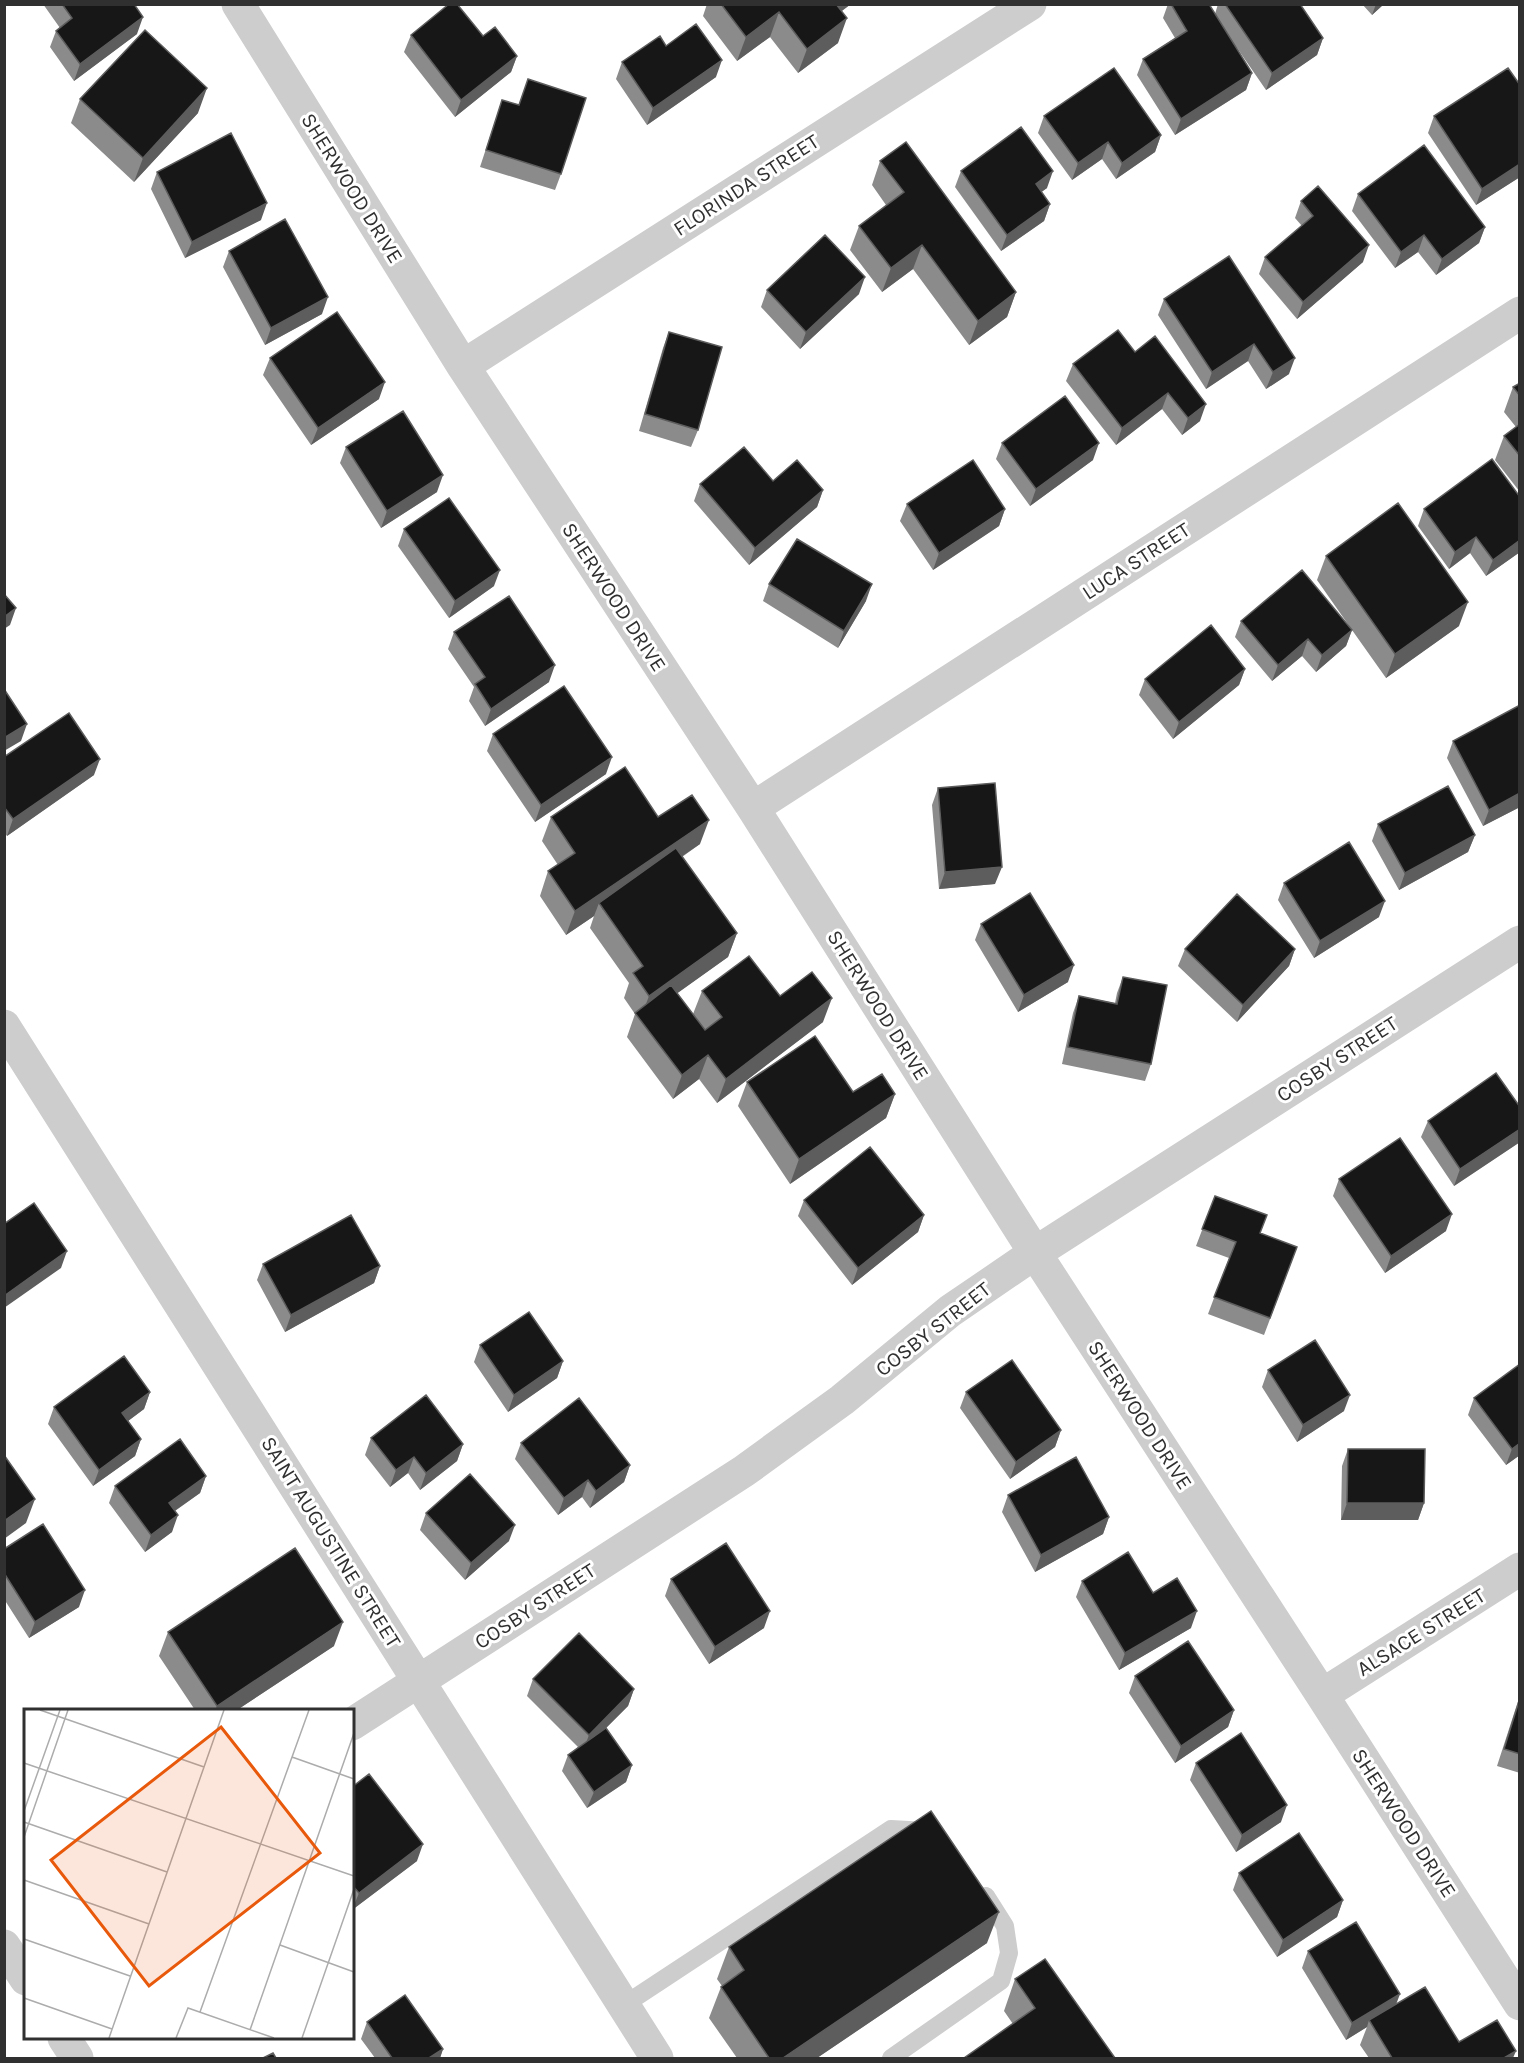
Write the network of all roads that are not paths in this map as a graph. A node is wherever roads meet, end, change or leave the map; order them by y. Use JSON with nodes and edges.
{"nodes":[{"id":1,"x":238,"y":4,"type":"edge"},
{"id":2,"x":1030,"y":4,"type":"edge"},
{"id":3,"x":1520,"y":313,"type":"edge"},
{"id":4,"x":463,"y":366,"type":"junction"},
{"id":5,"x":753,"y":808,"type":"junction"},
{"id":6,"x":1520,"y":942,"type":"edge"},
{"id":7,"x":4,"y":1026,"type":"edge"},
{"id":8,"x":1035,"y":1253,"type":"junction"},
{"id":9,"x":1520,"y":1569,"type":"edge"},
{"id":10,"x":419,"y":1681,"type":"junction"},
{"id":11,"x":1322,"y":1695,"type":"junction"},
{"id":12,"x":354,"y":1723,"type":"edge"},
{"id":13,"x":945,"y":1842,"type":"edge"},
{"id":14,"x":979,"y":1887,"type":"edge"},
{"id":15,"x":10,"y":1945,"type":"edge"},
{"id":16,"x":24,"y":1974,"type":"edge"},
{"id":17,"x":1520,"y":2004,"type":"edge"},
{"id":18,"x":624,"y":2005,"type":"junction"},
{"id":19,"x":65,"y":2039,"type":"edge"},
{"id":20,"x":77,"y":2058,"type":"edge"},
{"id":21,"x":657,"y":2058,"type":"edge"},
{"id":22,"x":891,"y":2058,"type":"edge"}],
"edges":[{"from":1,"to":4,"type":"street","name":"SHERWOOD DRIVE"},
{"from":2,"to":4,"type":"street","name":"FLORINDA STREET"},
{"from":3,"to":5,"type":"street","name":"LUCA STREET"},
{"from":4,"to":5,"type":"street","name":"SHERWOOD DRIVE"},
{"from":5,"to":8,"type":"street","name":"SHERWOOD DRIVE"},
{"from":6,"to":8,"type":"street","name":"COSBY STREET"},
{"from":7,"to":10,"type":"street","name":"SAINT AUGUSTINE STREET"},
{"from":8,"to":10,"type":"street","name":"COSBY STREET"},
{"from":8,"to":11,"type":"street","name":"SHERWOOD DRIVE"},
{"from":9,"to":11,"type":"street","name":"ALSACE STREET"},
{"from":10,"to":12,"type":"street","name":"COSBY STREET"},
{"from":10,"to":18,"type":"street","name":"SAINT AUGUSTINE STREET"},
{"from":11,"to":17,"type":"street","name":"SHERWOOD DRIVE"},
{"from":13,"to":18,"type":"lane"},
{"from":14,"to":22,"type":"lane"},
{"from":15,"to":16,"type":"street"},
{"from":18,"to":21,"type":"street","name":"SAINT AUGUSTINE STREET"},
{"from":19,"to":20,"type":"street"}]}
